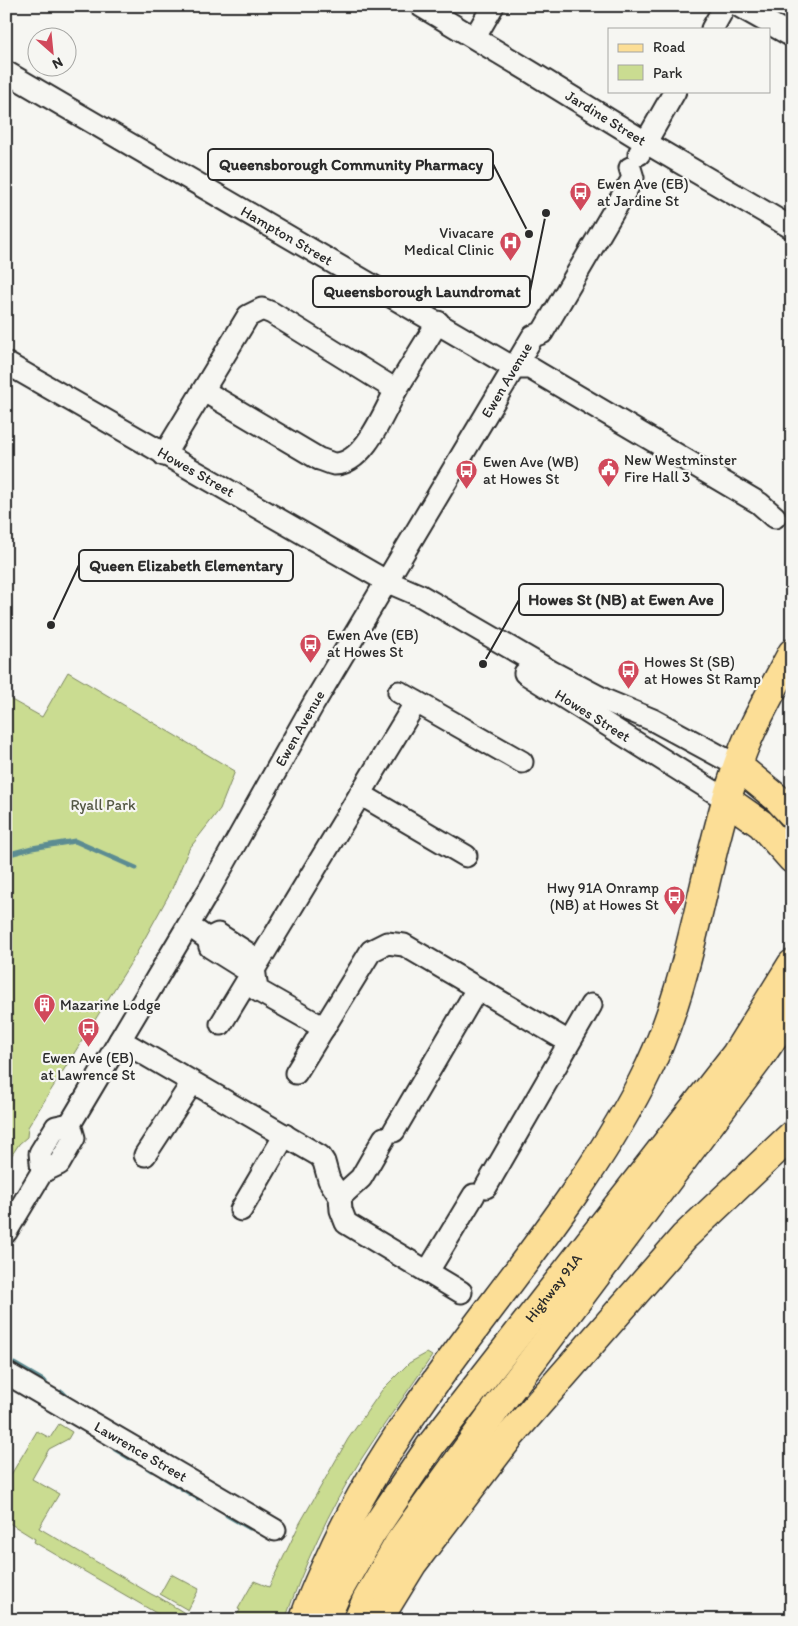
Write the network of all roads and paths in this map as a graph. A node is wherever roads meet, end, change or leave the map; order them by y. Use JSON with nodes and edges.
{"nodes":[{"id":1,"x":421,"y":6,"type":"edge"},
{"id":2,"x":493,"y":6,"type":"edge"},
{"id":3,"x":725,"y":6,"type":"edge"},
{"id":4,"x":739,"y":6,"type":"edge"},
{"id":5,"x":713,"y":28,"type":"edge"},
{"id":6,"x":792,"y":36,"type":"edge"},
{"id":7,"x":474,"y":37,"type":"junction"},
{"id":8,"x":6,"y":72,"type":"edge"},
{"id":9,"x":674,"y":92,"type":"edge"},
{"id":10,"x":645,"y":142,"type":"junction"},
{"id":11,"x":792,"y":228,"type":"edge"},
{"id":12,"x":438,"y":322,"type":"junction"},
{"id":13,"x":6,"y":363,"type":"edge"},
{"id":14,"x":514,"y":368,"type":"junction"},
{"id":15,"x":396,"y":390,"type":"junction"},
{"id":16,"x":204,"y":391,"type":"junction"},
{"id":17,"x":164,"y":455,"type":"junction"},
{"id":18,"x":775,"y":517,"type":"dead end"},
{"id":19,"x":386,"y":582,"type":"junction"},
{"id":20,"x":792,"y":653,"type":"edge"},
{"id":21,"x":522,"y":762,"type":"dead end"},
{"id":22,"x":738,"y":766,"type":"junction"},
{"id":23,"x":360,"y":794,"type":"junction"},
{"id":24,"x":727,"y":800,"type":"junction"},
{"id":25,"x":792,"y":814,"type":"edge"},
{"id":26,"x":466,"y":856,"type":"dead end"},
{"id":27,"x":792,"y":859,"type":"edge"},
{"id":28,"x":188,"y":926,"type":"junction"},
{"id":29,"x":791,"y":965,"type":"edge"},
{"id":30,"x":253,"y":966,"type":"junction"},
{"id":31,"x":478,"y":989,"type":"junction"},
{"id":32,"x":591,"y":1005,"type":"dead end"},
{"id":33,"x":792,"y":1010,"type":"edge"},
{"id":34,"x":221,"y":1024,"type":"dead end"},
{"id":35,"x":324,"y":1028,"type":"junction"},
{"id":36,"x":120,"y":1040,"type":"junction"},
{"id":37,"x":569,"y":1042,"type":"junction"},
{"id":38,"x":296,"y":1073,"type":"dead end"},
{"id":39,"x":192,"y":1083,"type":"junction"},
{"id":40,"x":285,"y":1135,"type":"junction"},
{"id":41,"x":792,"y":1135,"type":"edge"},
{"id":42,"x":146,"y":1155,"type":"dead end"},
{"id":43,"x":340,"y":1197,"type":"junction"},
{"id":44,"x":241,"y":1210,"type":"dead end"},
{"id":45,"x":6,"y":1232,"type":"edge"},
{"id":46,"x":428,"y":1272,"type":"junction"},
{"id":47,"x":462,"y":1292,"type":"dead end"},
{"id":48,"x":6,"y":1372,"type":"edge"},
{"id":49,"x":275,"y":1530,"type":"dead end"},
{"id":50,"x":304,"y":1620,"type":"edge"},
{"id":51,"x":325,"y":1620,"type":"edge"},
{"id":52,"x":358,"y":1620,"type":"edge"},
{"id":53,"x":378,"y":1620,"type":"edge"}],
"edges":[{"from":1,"to":7,"type":"street","name":"Jardine Street"},
{"from":2,"to":7,"type":"street"},
{"from":3,"to":5,"type":"street"},
{"from":4,"to":6,"type":"street"},
{"from":7,"to":10,"type":"street","name":"Jardine Street"},
{"from":8,"to":12,"type":"street","name":"Hampton Street"},
{"from":9,"to":10,"type":"street","name":"Ewen Avenue"},
{"from":10,"to":11,"type":"street","name":"Jardine Street"},
{"from":10,"to":14,"type":"street","name":"Ewen Avenue"},
{"from":12,"to":14,"type":"street","name":"Hampton Street"},
{"from":12,"to":15,"type":"street"},
{"from":13,"to":17,"type":"street","name":"Howes Street"},
{"from":14,"to":18,"type":"street","name":"Hampton Street"},
{"from":14,"to":19,"type":"street","name":"Ewen Avenue"},
{"from":15,"to":16,"type":"street"},
{"from":15,"to":16,"type":"street"},
{"from":16,"to":17,"type":"street"},
{"from":17,"to":19,"type":"street","name":"Howes Street"},
{"from":19,"to":22,"type":"street","name":"Howes Street"},
{"from":19,"to":24,"type":"street","name":"Howes Street"},
{"from":19,"to":28,"type":"street","name":"Ewen Avenue"},
{"from":20,"to":22,"type":"main road"},
{"from":21,"to":23,"type":"street"},
{"from":22,"to":24,"type":"main road"},
{"from":22,"to":25,"type":"main road","name":"Howes Street"},
{"from":23,"to":26,"type":"street"},
{"from":23,"to":30,"type":"street"},
{"from":24,"to":27,"type":"main road","name":"Howes Street"},
{"from":24,"to":50,"type":"main road"},
{"from":28,"to":30,"type":"street"},
{"from":28,"to":36,"type":"street","name":"Ewen Avenue"},
{"from":29,"to":51,"type":"main road","name":"Highway 91A"},
{"from":30,"to":34,"type":"street"},
{"from":30,"to":35,"type":"street"},
{"from":31,"to":35,"type":"street"},
{"from":31,"to":37,"type":"street"},
{"from":31,"to":43,"type":"street"},
{"from":32,"to":37,"type":"street"},
{"from":33,"to":52,"type":"main road","name":"Highway 91A"},
{"from":35,"to":38,"type":"street"},
{"from":36,"to":39,"type":"street"},
{"from":36,"to":45,"type":"street","name":"Ewen Avenue"},
{"from":37,"to":46,"type":"street"},
{"from":39,"to":40,"type":"street"},
{"from":39,"to":42,"type":"street"},
{"from":40,"to":43,"type":"street"},
{"from":40,"to":44,"type":"street"},
{"from":41,"to":53,"type":"main road"},
{"from":43,"to":46,"type":"street"},
{"from":46,"to":47,"type":"street"},
{"from":48,"to":49,"type":"street","name":"Lawrence Street"}]}
